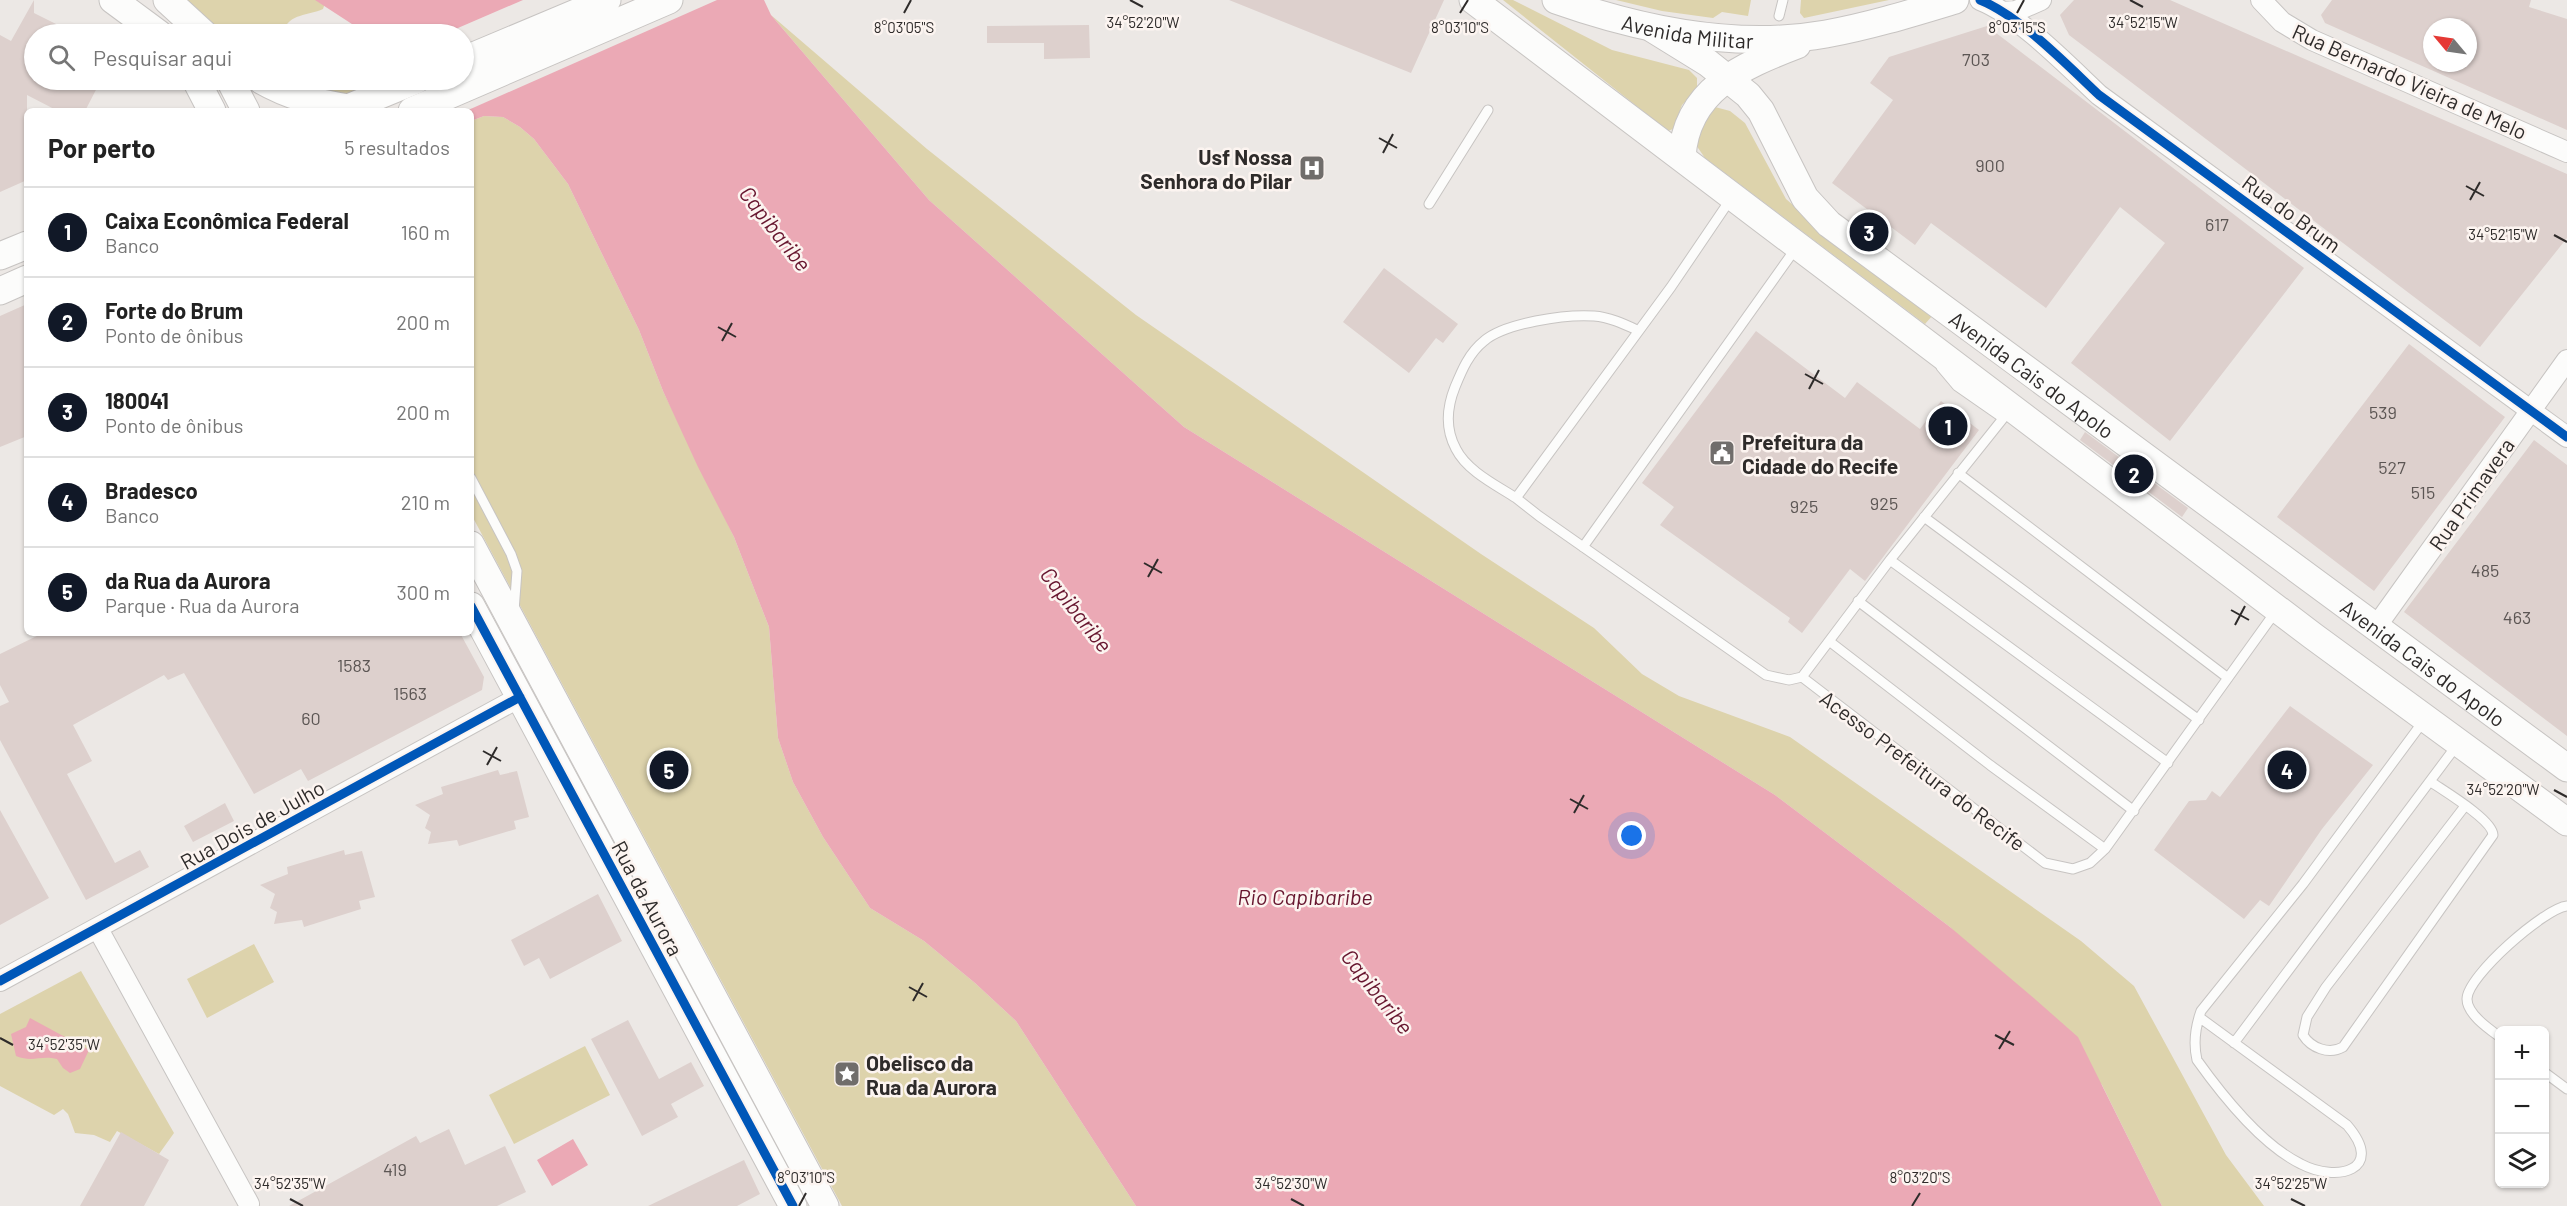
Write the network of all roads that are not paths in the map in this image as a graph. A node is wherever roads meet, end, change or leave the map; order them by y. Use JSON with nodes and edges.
{"nodes":[{"id":1,"x":113,"y":0,"type":"edge"},
{"id":2,"x":167,"y":0,"type":"edge"},
{"id":3,"x":607,"y":0,"type":"edge"},
{"id":4,"x":669,"y":0,"type":"edge"},
{"id":5,"x":1473,"y":0,"type":"edge"},
{"id":6,"x":1556,"y":0,"type":"edge"},
{"id":7,"x":1782,"y":0,"type":"edge"},
{"id":8,"x":1955,"y":0,"type":"edge"},
{"id":9,"x":1980,"y":0,"type":"edge"},
{"id":10,"x":2041,"y":0,"type":"edge"},
{"id":11,"x":2261,"y":0,"type":"edge"},
{"id":12,"x":2002,"y":12,"type":"junction"},
{"id":13,"x":1779,"y":16,"type":"dead end"},
{"id":14,"x":145,"y":24,"type":"edge"},
{"id":15,"x":193,"y":24,"type":"edge"},
{"id":16,"x":1653,"y":30,"type":"junction"},
{"id":17,"x":1824,"y":34,"type":"junction"},
{"id":18,"x":474,"y":56,"type":"edge"},
{"id":19,"x":1727,"y":76,"type":"junction"},
{"id":20,"x":474,"y":84,"type":"edge"},
{"id":21,"x":201,"y":90,"type":"edge"},
{"id":22,"x":235,"y":90,"type":"edge"},
{"id":23,"x":278,"y":90,"type":"edge"},
{"id":24,"x":392,"y":90,"type":"edge"},
{"id":25,"x":461,"y":90,"type":"edge"},
{"id":26,"x":351,"y":107,"type":"edge"},
{"id":27,"x":210,"y":108,"type":"edge"},
{"id":28,"x":244,"y":108,"type":"edge"},
{"id":29,"x":419,"y":108,"type":"edge"},
{"id":30,"x":1488,"y":110,"type":"dead end"},
{"id":31,"x":2567,"y":152,"type":"edge"},
{"id":32,"x":1682,"y":157,"type":"junction"},
{"id":33,"x":1732,"y":198,"type":"junction"},
{"id":34,"x":1429,"y":204,"type":"dead end"},
{"id":35,"x":24,"y":246,"type":"edge"},
{"id":36,"x":1797,"y":247,"type":"junction"},
{"id":37,"x":0,"y":256,"type":"edge"},
{"id":38,"x":24,"y":280,"type":"edge"},
{"id":39,"x":0,"y":291,"type":"edge"},
{"id":40,"x":1637,"y":330,"type":"junction"},
{"id":41,"x":2567,"y":360,"type":"edge"},
{"id":42,"x":2530,"y":409,"type":"junction"},
{"id":43,"x":2008,"y":413,"type":"junction"},
{"id":44,"x":2567,"y":437,"type":"edge"},
{"id":45,"x":1958,"y":473,"type":"junction"},
{"id":46,"x":474,"y":484,"type":"edge"},
{"id":47,"x":1516,"y":498,"type":"junction"},
{"id":48,"x":1924,"y":517,"type":"junction"},
{"id":49,"x":1583,"y":546,"type":"junction"},
{"id":50,"x":474,"y":551,"type":"edge"},
{"id":51,"x":1890,"y":560,"type":"junction"},
{"id":52,"x":1858,"y":601,"type":"junction"},
{"id":53,"x":2277,"y":609,"type":"junction"},
{"id":54,"x":474,"y":612,"type":"edge"},
{"id":55,"x":512,"y":625,"type":"junction"},
{"id":56,"x":2375,"y":628,"type":"junction"},
{"id":57,"x":1829,"y":641,"type":"junction"},
{"id":58,"x":1802,"y":677,"type":"junction"},
{"id":59,"x":2228,"y":678,"type":"junction"},
{"id":60,"x":520,"y":698,"type":"junction"},
{"id":61,"x":2425,"y":719,"type":"junction"},
{"id":62,"x":2199,"y":720,"type":"junction"},
{"id":63,"x":2459,"y":744,"type":"junction"},
{"id":64,"x":2168,"y":763,"type":"junction"},
{"id":65,"x":2567,"y":768,"type":"edge"},
{"id":66,"x":2431,"y":782,"type":"junction"},
{"id":67,"x":2465,"y":806,"type":"junction"},
{"id":68,"x":2134,"y":811,"type":"junction"},
{"id":69,"x":2567,"y":822,"type":"edge"},
{"id":70,"x":2105,"y":849,"type":"junction"},
{"id":71,"x":2567,"y":906,"type":"edge"},
{"id":72,"x":98,"y":929,"type":"junction"},
{"id":73,"x":0,"y":981,"type":"edge"},
{"id":74,"x":2199,"y":1017,"type":"junction"},
{"id":75,"x":2495,"y":1033,"type":"edge"},
{"id":76,"x":2235,"y":1043,"type":"junction"},
{"id":77,"x":2549,"y":1076,"type":"edge"},
{"id":78,"x":2567,"y":1089,"type":"edge"},
{"id":79,"x":249,"y":1204,"type":"dead end"},
{"id":80,"x":789,"y":1205,"type":"edge"},
{"id":81,"x":825,"y":1206,"type":"edge"}],
"edges":[{"from":1,"to":14,"type":"main road"},
{"from":2,"to":15,"type":"main road"},
{"from":3,"to":18,"type":"main road"},
{"from":4,"to":20,"type":"main road"},
{"from":5,"to":32,"type":"main road"},
{"from":6,"to":16,"type":"main road","name":"Avenida Militar"},
{"from":7,"to":13,"type":"lane"},
{"from":8,"to":17,"type":"main road","name":"Avenida Militar"},
{"from":9,"to":12,"type":"street"},
{"from":10,"to":12,"type":"street"},
{"from":11,"to":31,"type":"street","name":"Rua Bernardo Vieira de Melo"},
{"from":12,"to":42,"type":"street","name":"Rua do Brum"},
{"from":16,"to":17,"type":"main road","name":"Avenida Militar"},
{"from":16,"to":19,"type":"main road","name":"Avenida Cais do Apolo"},
{"from":17,"to":19,"type":"main road","name":"Avenida Militar"},
{"from":19,"to":32,"type":"main road","name":"Avenida Militar"},
{"from":19,"to":56,"type":"main road","name":"Avenida Cais do Apolo"},
{"from":21,"to":27,"type":"main road"},
{"from":22,"to":28,"type":"main road"},
{"from":23,"to":26,"type":"main road"},
{"from":24,"to":26,"type":"main road"},
{"from":25,"to":29,"type":"main road"},
{"from":30,"to":34,"type":"lane"},
{"from":32,"to":33,"type":"main road","name":"Avenida Cais do Apolo"},
{"from":33,"to":36,"type":"main road","name":"Avenida Cais do Apolo"},
{"from":33,"to":40,"type":"lane"},
{"from":35,"to":37,"type":"main road"},
{"from":36,"to":43,"type":"main road","name":"Avenida Cais do Apolo"},
{"from":36,"to":49,"type":"lane"},
{"from":38,"to":39,"type":"main road"},
{"from":40,"to":47,"type":"lane"},
{"from":40,"to":47,"type":"lane"},
{"from":41,"to":42,"type":"street","name":"Rua Primavera"},
{"from":42,"to":44,"type":"street","name":"Rua do Brum"},
{"from":42,"to":56,"type":"street","name":"Rua Primavera"},
{"from":43,"to":45,"type":"lane","name":"Acesso Prefeitura do Recife"},
{"from":43,"to":53,"type":"main road","name":"Avenida Cais do Apolo"},
{"from":45,"to":48,"type":"lane","name":"Acesso Prefeitura do Recife"},
{"from":45,"to":59,"type":"lane"},
{"from":46,"to":55,"type":"lane"},
{"from":47,"to":49,"type":"lane"},
{"from":48,"to":51,"type":"lane","name":"Acesso Prefeitura do Recife"},
{"from":48,"to":62,"type":"lane"},
{"from":49,"to":58,"type":"lane","name":"Acesso Prefeitura do Recife"},
{"from":50,"to":55,"type":"main road","name":"Rua da Aurora"},
{"from":51,"to":52,"type":"lane","name":"Acesso Prefeitura do Recife"},
{"from":51,"to":64,"type":"lane"},
{"from":52,"to":57,"type":"lane","name":"Acesso Prefeitura do Recife"},
{"from":52,"to":68,"type":"lane"},
{"from":53,"to":59,"type":"lane"},
{"from":53,"to":61,"type":"main road","name":"Avenida Cais do Apolo"},
{"from":54,"to":60,"type":"main road","name":"Rua da Aurora"},
{"from":55,"to":81,"type":"main road","name":"Rua da Aurora"},
{"from":56,"to":65,"type":"main road","name":"Avenida Cais do Apolo"},
{"from":57,"to":58,"type":"lane","name":"Acesso Prefeitura do Recife"},
{"from":57,"to":70,"type":"lane"},
{"from":58,"to":70,"type":"lane","name":"Acesso Prefeitura do Recife"},
{"from":59,"to":62,"type":"lane"},
{"from":60,"to":72,"type":"street","name":"Rua Dois de Julho"},
{"from":60,"to":80,"type":"main road","name":"Rua da Aurora"},
{"from":61,"to":63,"type":"main road","name":"Avenida Cais do Apolo"},
{"from":61,"to":74,"type":"lane"},
{"from":62,"to":64,"type":"lane"},
{"from":63,"to":66,"type":"lane"},
{"from":63,"to":69,"type":"main road","name":"Avenida Cais do Apolo"},
{"from":64,"to":68,"type":"lane"},
{"from":66,"to":67,"type":"lane"},
{"from":66,"to":76,"type":"lane"},
{"from":67,"to":67,"type":"lane"},
{"from":68,"to":70,"type":"lane"},
{"from":71,"to":75,"type":"lane"},
{"from":72,"to":73,"type":"street","name":"Rua Dois de Julho"},
{"from":72,"to":79,"type":"street"},
{"from":74,"to":76,"type":"lane"},
{"from":74,"to":76,"type":"lane"},
{"from":77,"to":78,"type":"lane"}]}
